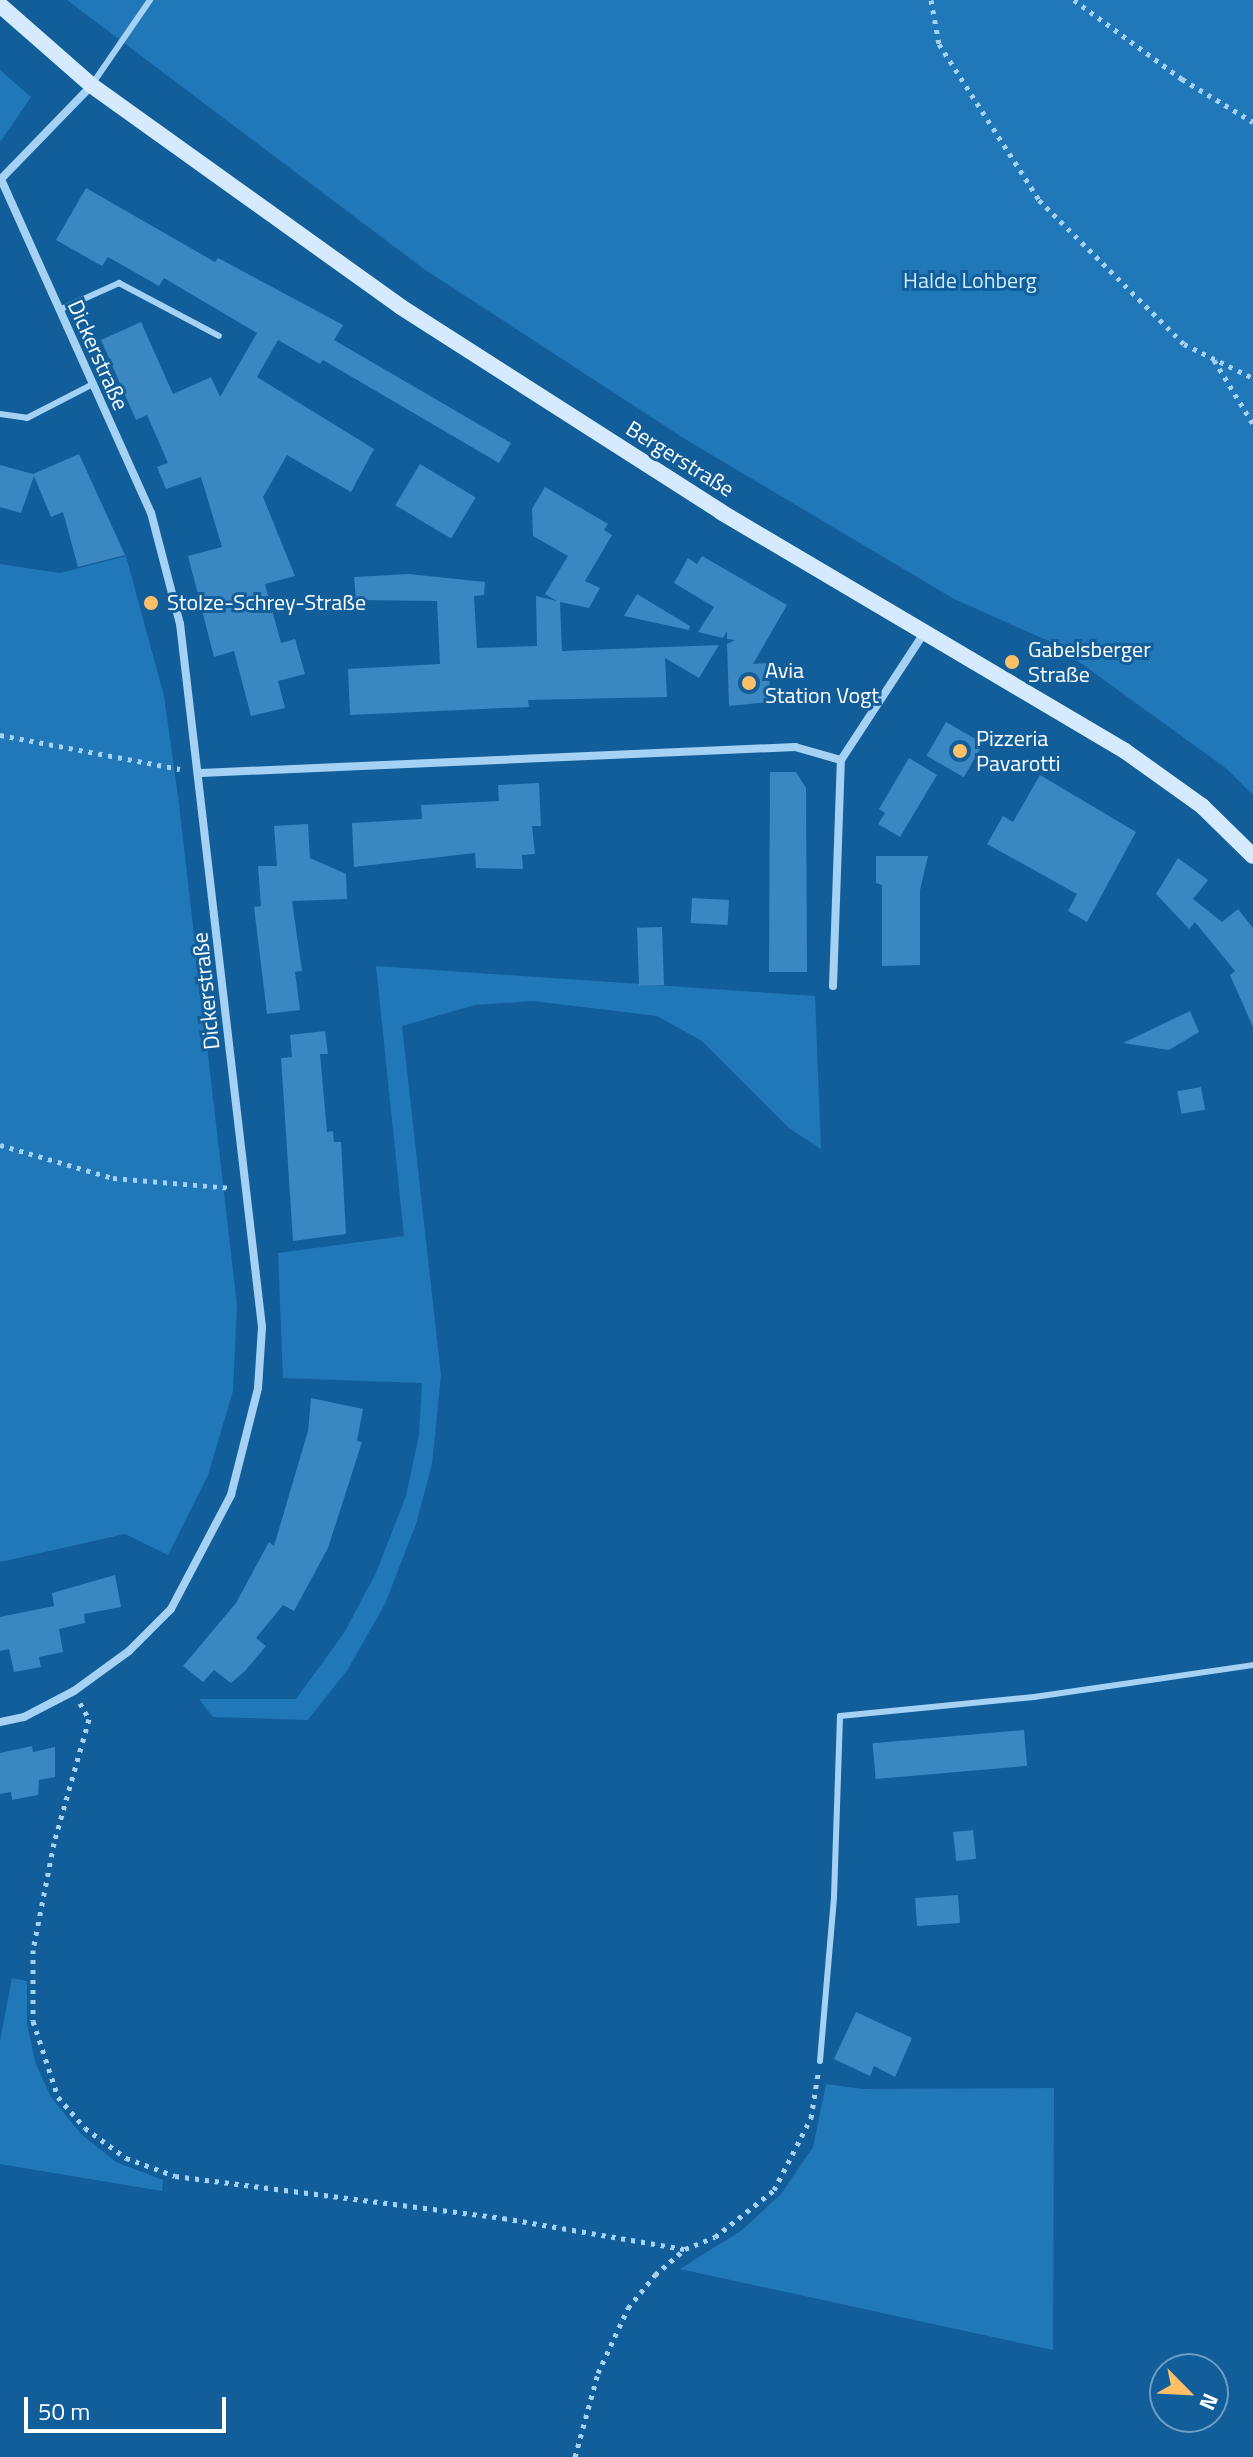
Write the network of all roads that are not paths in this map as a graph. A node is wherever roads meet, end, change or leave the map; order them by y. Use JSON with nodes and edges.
{"nodes":[{"id":1,"x":150,"y":0,"type":"edge"},
{"id":2,"x":0,"y":5,"type":"edge"},
{"id":3,"x":91,"y":85,"type":"junction"},
{"id":4,"x":1,"y":179,"type":"edge"},
{"id":5,"x":59,"y":310,"type":"junction"},
{"id":6,"x":219,"y":336,"type":"dead end"},
{"id":7,"x":93,"y":384,"type":"junction"},
{"id":8,"x":0,"y":414,"type":"edge"},
{"id":9,"x":924,"y":633,"type":"junction"},
{"id":10,"x":841,"y":760,"type":"junction"},
{"id":11,"x":201,"y":773,"type":"junction"},
{"id":12,"x":1253,"y":856,"type":"edge"},
{"id":13,"x":833,"y":986,"type":"dead end"},
{"id":14,"x":1253,"y":1665,"type":"edge"},
{"id":15,"x":0,"y":1722,"type":"edge"},
{"id":16,"x":820,"y":2061,"type":"road end"}],
"edges":[{"from":1,"to":3,"type":"lane"},
{"from":2,"to":3,"type":"main road","name":"Bergerstraße"},
{"from":3,"to":4,"type":"street"},
{"from":3,"to":9,"type":"main road","name":"Bergerstraße"},
{"from":4,"to":5,"type":"street","name":"Dickerstraße"},
{"from":5,"to":6,"type":"lane"},
{"from":5,"to":7,"type":"street","name":"Dickerstraße"},
{"from":7,"to":8,"type":"lane"},
{"from":7,"to":11,"type":"street","name":"Dickerstraße"},
{"from":9,"to":10,"type":"street"},
{"from":9,"to":12,"type":"main road","name":"Bergerstraße"},
{"from":10,"to":11,"type":"street"},
{"from":10,"to":13,"type":"street"},
{"from":11,"to":15,"type":"street","name":"Dickerstraße"},
{"from":14,"to":16,"type":"lane"}]}
